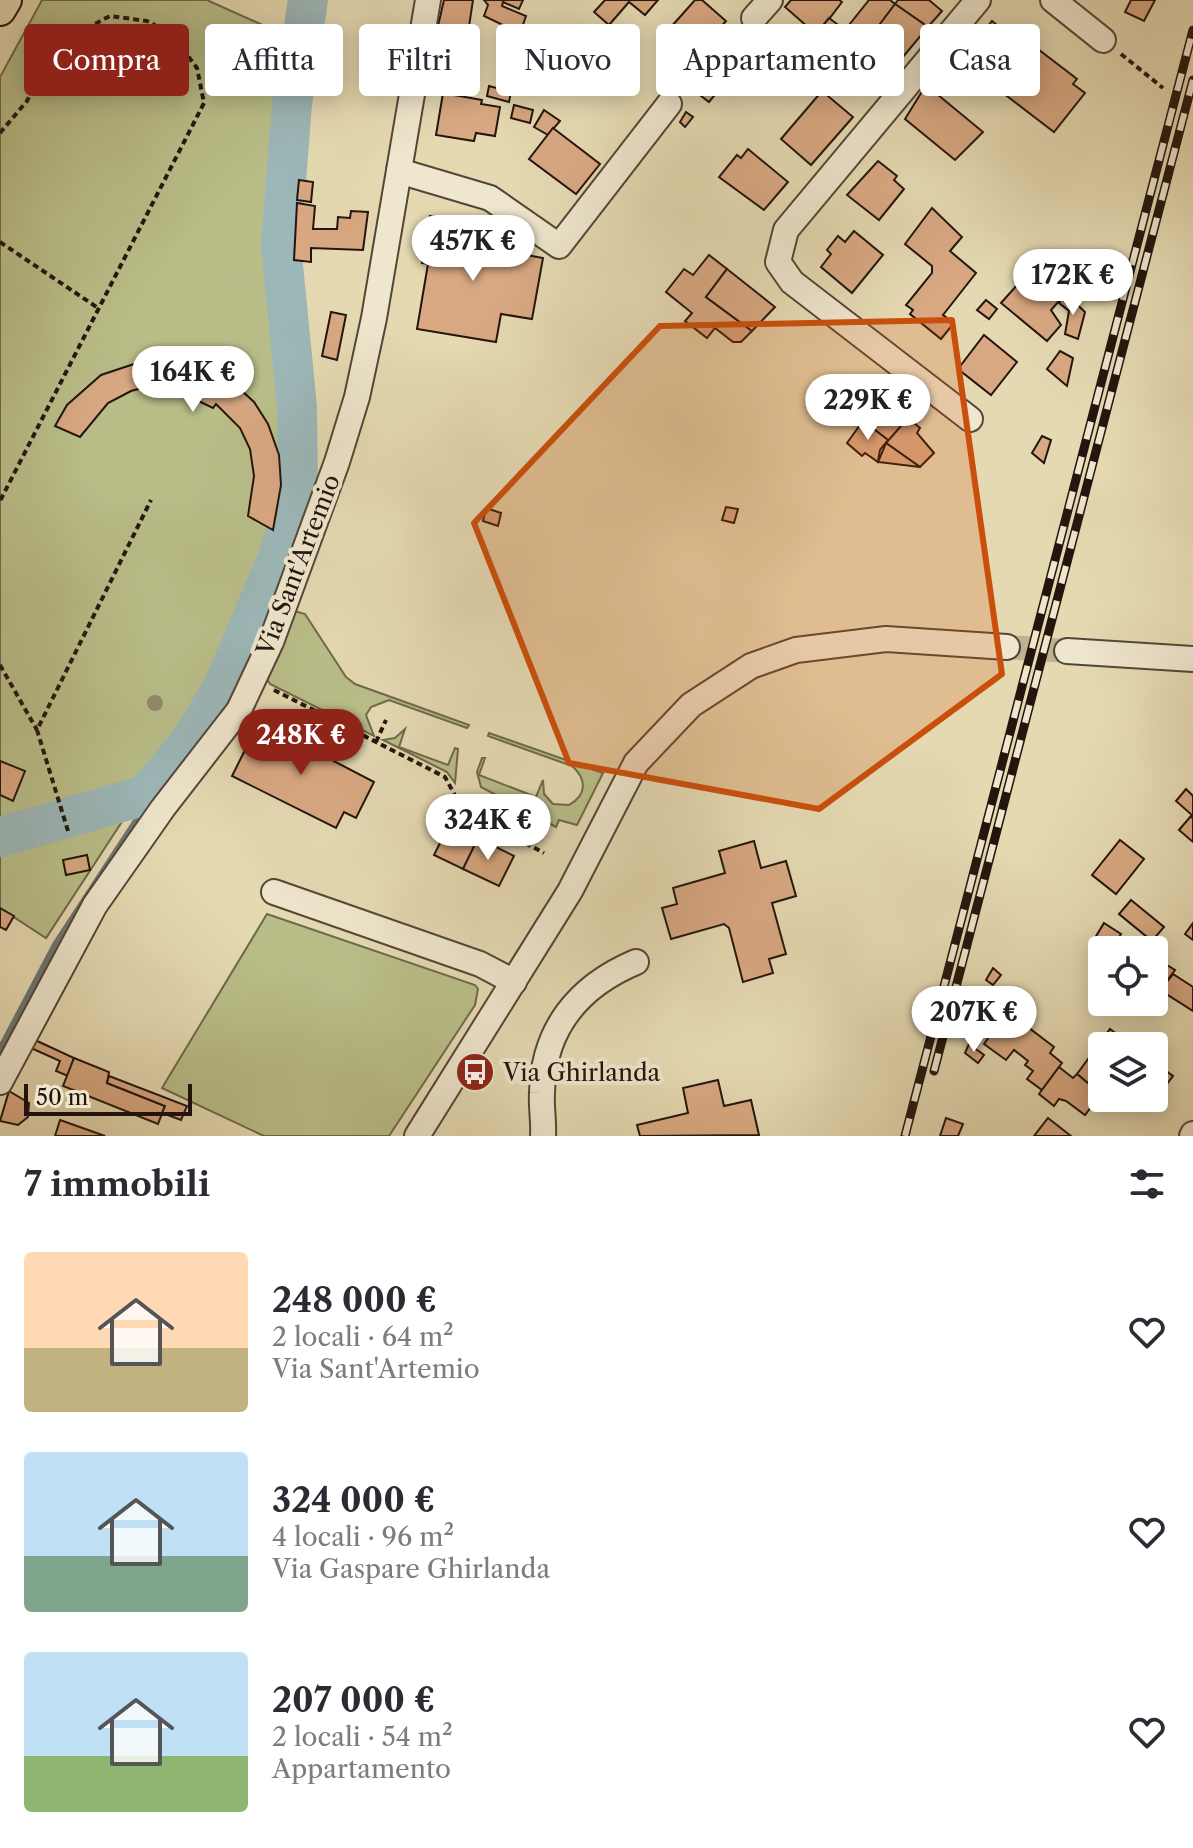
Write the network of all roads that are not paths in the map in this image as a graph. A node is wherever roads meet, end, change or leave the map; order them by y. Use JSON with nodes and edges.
{"nodes":[{"id":1,"x":6,"y":0,"type":"edge"},
{"id":2,"x":428,"y":0,"type":"edge"},
{"id":3,"x":978,"y":0,"type":"edge"},
{"id":4,"x":1053,"y":0,"type":"edge"},
{"id":5,"x":0,"y":10,"type":"edge"},
{"id":6,"x":1103,"y":40,"type":"road end"},
{"id":7,"x":669,"y":104,"type":"dead end"},
{"id":8,"x":399,"y":171,"type":"junction"},
{"id":9,"x":970,"y":419,"type":"dead end"},
{"id":10,"x":1007,"y":647,"type":"tunnel mouth"},
{"id":11,"x":1067,"y":651,"type":"tunnel mouth"},
{"id":12,"x":1193,"y":659,"type":"edge"},
{"id":13,"x":274,"y":892,"type":"dead end"},
{"id":14,"x":636,"y":962,"type":"dead end"},
{"id":15,"x":514,"y":982,"type":"junction"},
{"id":16,"x":0,"y":1082,"type":"edge"},
{"id":17,"x":417,"y":1136,"type":"edge"},
{"id":18,"x":543,"y":1136,"type":"edge"}],
"edges":[{"from":1,"to":5,"type":"main road"},
{"from":2,"to":8,"type":"street","name":"Via Sant'Artemio"},
{"from":3,"to":9,"type":"street"},
{"from":4,"to":6,"type":"street"},
{"from":7,"to":8,"type":"street"},
{"from":8,"to":16,"type":"street","name":"Via Sant'Artemio"},
{"from":10,"to":15,"type":"street"},
{"from":11,"to":12,"type":"street"},
{"from":13,"to":15,"type":"street"},
{"from":14,"to":18,"type":"street"},
{"from":15,"to":17,"type":"street"}]}
